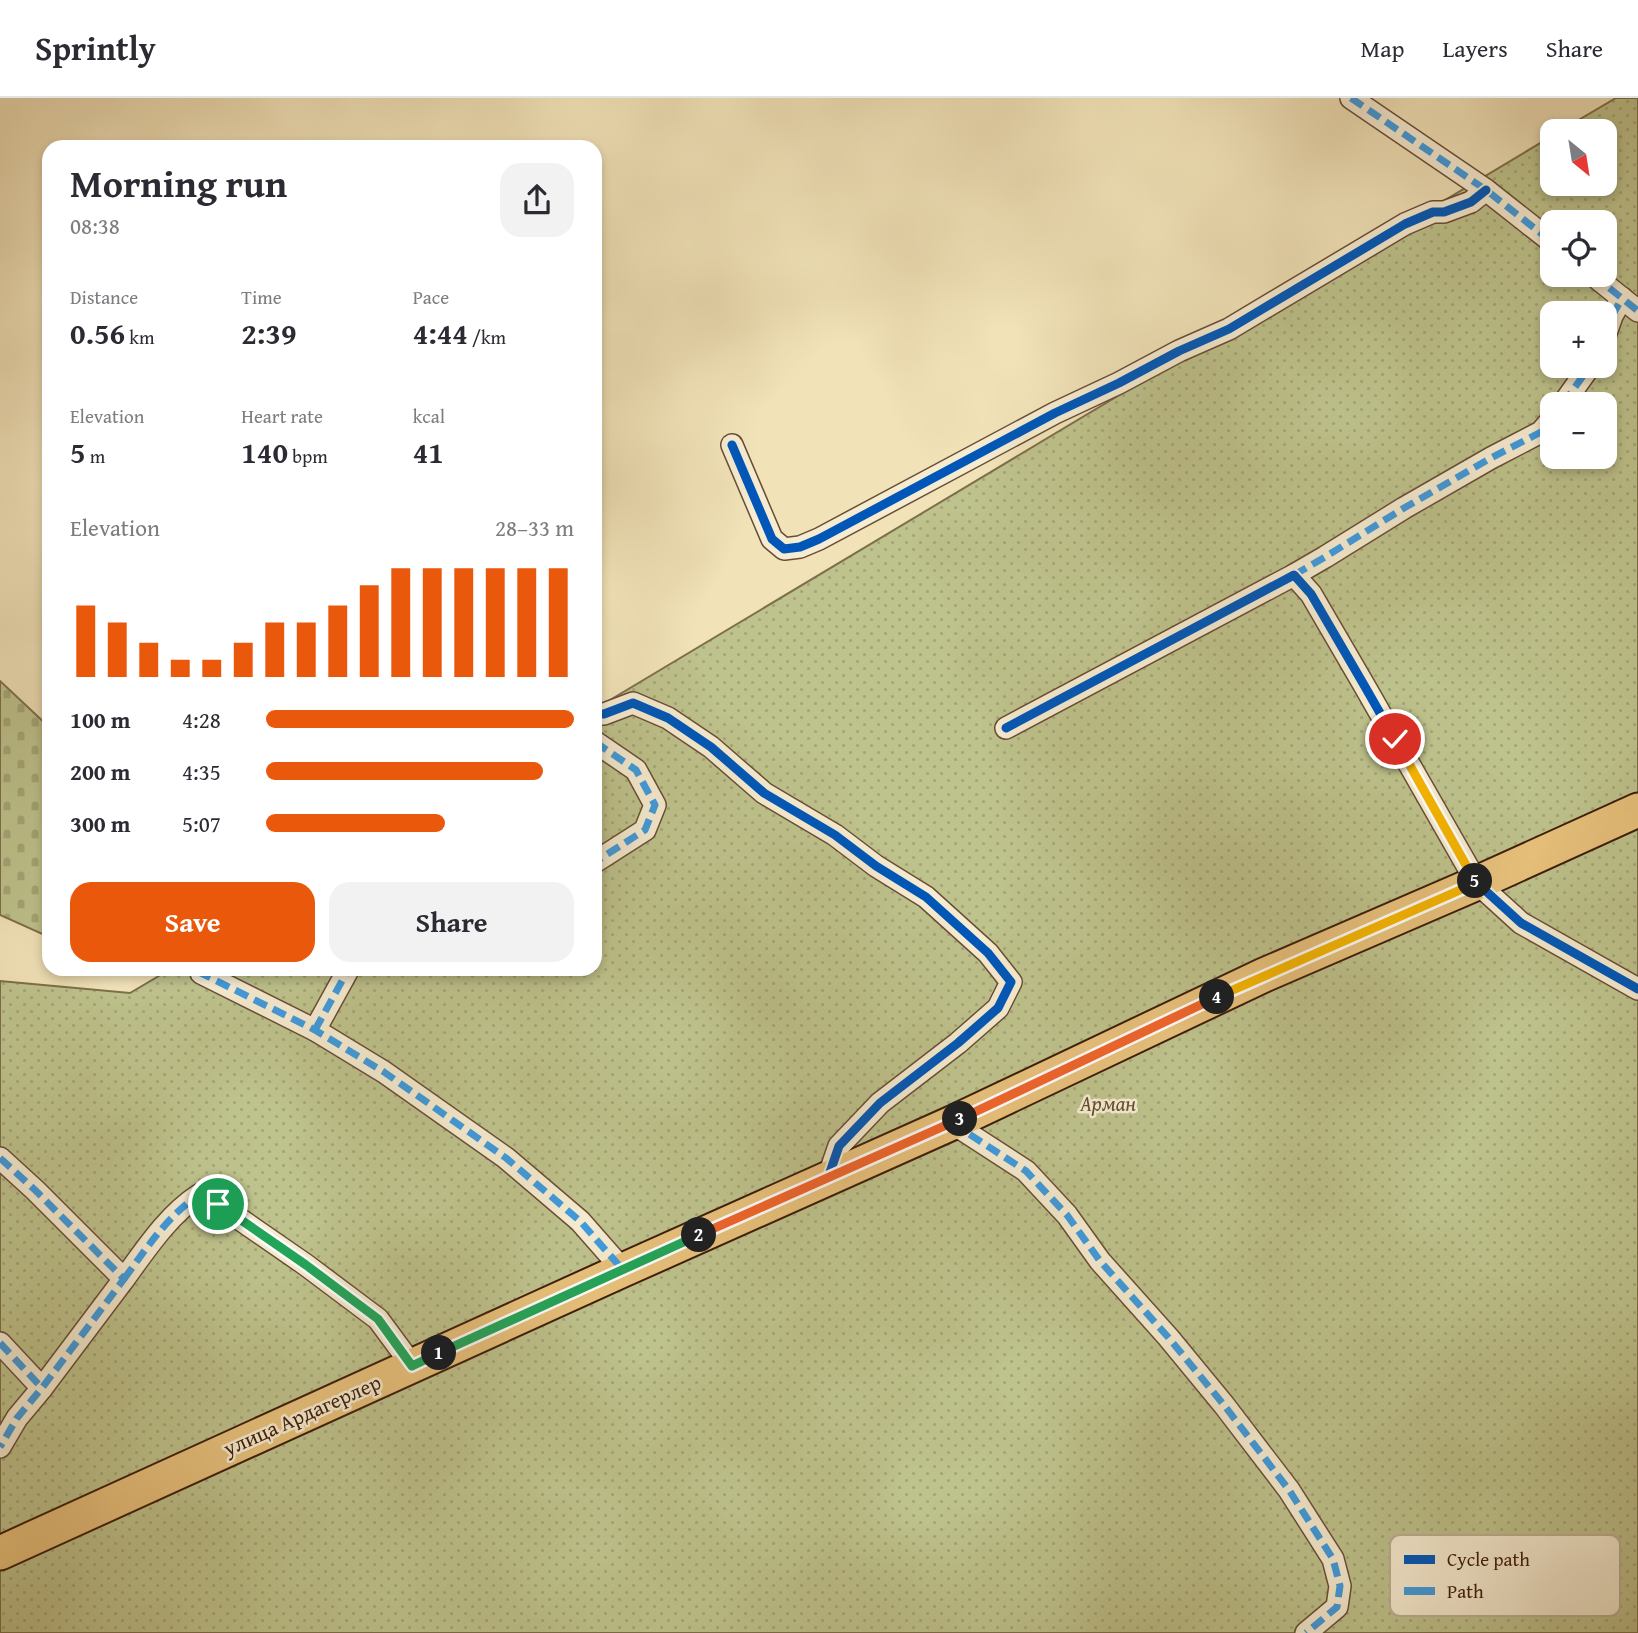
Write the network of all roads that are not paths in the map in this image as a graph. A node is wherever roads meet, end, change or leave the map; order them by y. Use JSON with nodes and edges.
{"nodes":[{"id":1,"x":1351,"y":98,"type":"edge"},
{"id":2,"x":1486,"y":190,"type":"junction"},
{"id":3,"x":1540,"y":233,"type":"edge"},
{"id":4,"x":1608,"y":287,"type":"edge"},
{"id":5,"x":1630,"y":304,"type":"edge"},
{"id":6,"x":1540,"y":431,"type":"edge"},
{"id":7,"x":732,"y":445,"type":"dead end"},
{"id":8,"x":1294,"y":575,"type":"junction"},
{"id":9,"x":602,"y":714,"type":"edge"},
{"id":10,"x":1006,"y":728,"type":"dead end"},
{"id":11,"x":602,"y":747,"type":"edge"},
{"id":12,"x":1638,"y":810,"type":"edge"},
{"id":13,"x":602,"y":858,"type":"edge"},
{"id":14,"x":1476,"y":883,"type":"junction"},
{"id":15,"x":207,"y":976,"type":"edge"},
{"id":16,"x":345,"y":976,"type":"edge"},
{"id":17,"x":1638,"y":989,"type":"edge"},
{"id":18,"x":315,"y":1030,"type":"junction"},
{"id":19,"x":952,"y":1123,"type":"junction"},
{"id":20,"x":0,"y":1158,"type":"edge"},
{"id":21,"x":828,"y":1178,"type":"junction"},
{"id":22,"x":623,"y":1270,"type":"junction"},
{"id":23,"x":124,"y":1279,"type":"junction"},
{"id":24,"x":0,"y":1343,"type":"edge"},
{"id":25,"x":412,"y":1366,"type":"junction"},
{"id":26,"x":42,"y":1388,"type":"junction"},
{"id":27,"x":0,"y":1447,"type":"edge"},
{"id":28,"x":0,"y":1553,"type":"edge"},
{"id":29,"x":1306,"y":1633,"type":"edge"}],
"edges":[{"from":1,"to":2,"type":"street"},
{"from":2,"to":3,"type":"street"},
{"from":2,"to":7,"type":"street"},
{"from":4,"to":5,"type":"street"},
{"from":6,"to":8,"type":"street"},
{"from":8,"to":10,"type":"street"},
{"from":8,"to":14,"type":"street"},
{"from":9,"to":21,"type":"street"},
{"from":11,"to":13,"type":"street"},
{"from":12,"to":14,"type":"main road","name":"улица Ардагерлер"},
{"from":14,"to":17,"type":"street"},
{"from":14,"to":19,"type":"main road","name":"улица Ардагерлер"},
{"from":15,"to":18,"type":"street"},
{"from":16,"to":18,"type":"street"},
{"from":18,"to":22,"type":"street"},
{"from":19,"to":21,"type":"main road","name":"улица Ардагерлер"},
{"from":19,"to":29,"type":"street"},
{"from":20,"to":23,"type":"street"},
{"from":21,"to":22,"type":"main road","name":"улица Ардагерлер"},
{"from":22,"to":25,"type":"main road","name":"улица Ардагерлер"},
{"from":23,"to":25,"type":"street"},
{"from":23,"to":26,"type":"street"},
{"from":24,"to":26,"type":"street"},
{"from":25,"to":28,"type":"main road","name":"улица Ардагерлер"},
{"from":26,"to":27,"type":"street"}]}
